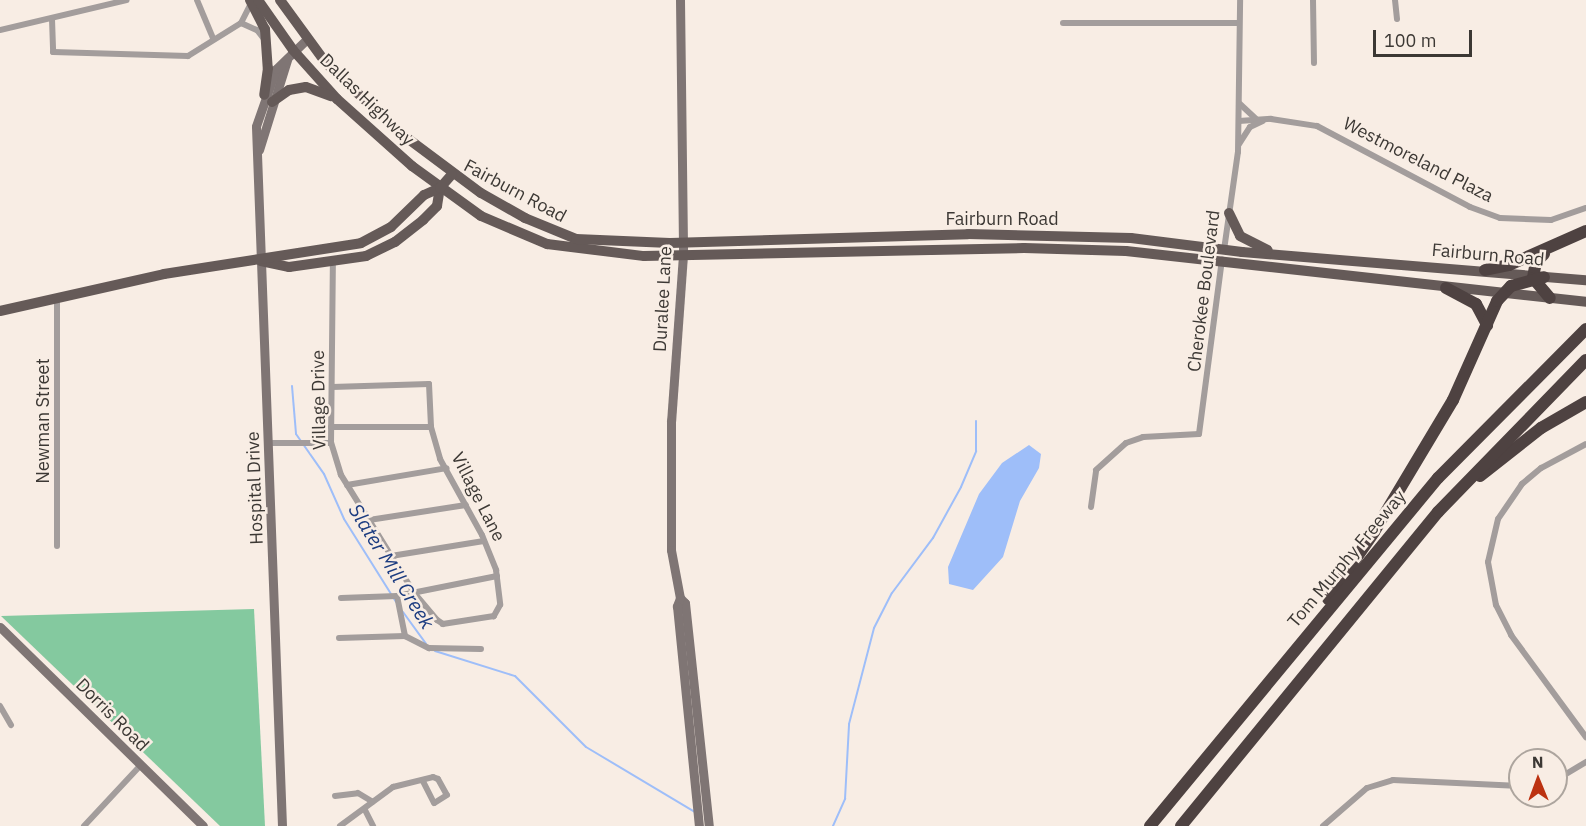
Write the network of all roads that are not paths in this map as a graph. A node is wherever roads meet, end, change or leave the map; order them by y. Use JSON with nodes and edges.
{"nodes":[{"id":1,"x":127,"y":0,"type":"edge"},
{"id":2,"x":197,"y":0,"type":"edge"},
{"id":3,"x":280,"y":0,"type":"edge"},
{"id":4,"x":680,"y":0,"type":"edge"},
{"id":5,"x":1240,"y":0,"type":"edge"},
{"id":6,"x":1313,"y":0,"type":"edge"},
{"id":7,"x":1395,"y":0,"type":"edge"},
{"id":8,"x":253,"y":1,"type":"edge"},
{"id":9,"x":52,"y":19,"type":"junction"},
{"id":10,"x":1397,"y":19,"type":"dead end"},
{"id":11,"x":241,"y":23,"type":"junction"},
{"id":12,"x":1064,"y":23,"type":"dead end"},
{"id":13,"x":1239,"y":23,"type":"junction"},
{"id":14,"x":0,"y":30,"type":"edge"},
{"id":15,"x":213,"y":38,"type":"junction"},
{"id":16,"x":306,"y":40,"type":"junction"},
{"id":17,"x":267,"y":43,"type":"junction"},
{"id":18,"x":290,"y":55,"type":"junction"},
{"id":19,"x":1314,"y":63,"type":"dead end"},
{"id":20,"x":268,"y":98,"type":"junction"},
{"id":21,"x":337,"y":99,"type":"junction"},
{"id":22,"x":1239,"y":103,"type":"junction"},
{"id":23,"x":1271,"y":119,"type":"junction"},
{"id":24,"x":1257,"y":120,"type":"junction"},
{"id":25,"x":1239,"y":121,"type":"junction"},
{"id":26,"x":1238,"y":145,"type":"junction"},
{"id":27,"x":452,"y":174,"type":"junction"},
{"id":28,"x":440,"y":188,"type":"junction"},
{"id":29,"x":1586,"y":208,"type":"edge"},
{"id":30,"x":1229,"y":213,"type":"junction"},
{"id":31,"x":1586,"y":231,"type":"edge"},
{"id":32,"x":683,"y":242,"type":"junction"},
{"id":33,"x":1224,"y":249,"type":"junction"},
{"id":34,"x":1550,"y":249,"type":"junction"},
{"id":35,"x":1277,"y":254,"type":"junction"},
{"id":36,"x":683,"y":255,"type":"junction"},
{"id":37,"x":260,"y":260,"type":"junction"},
{"id":38,"x":1222,"y":261,"type":"junction"},
{"id":39,"x":333,"y":264,"type":"junction"},
{"id":40,"x":1485,"y":270,"type":"junction"},
{"id":41,"x":1536,"y":277,"type":"junction"},
{"id":42,"x":1586,"y":280,"type":"edge"},
{"id":43,"x":1446,"y":288,"type":"junction"},
{"id":44,"x":1503,"y":294,"type":"junction"},
{"id":45,"x":57,"y":297,"type":"junction"},
{"id":46,"x":1550,"y":298,"type":"junction"},
{"id":47,"x":1586,"y":302,"type":"edge"},
{"id":48,"x":0,"y":311,"type":"edge"},
{"id":49,"x":1487,"y":325,"type":"junction"},
{"id":50,"x":1586,"y":329,"type":"edge"},
{"id":51,"x":1586,"y":360,"type":"edge"},
{"id":52,"x":332,"y":387,"type":"junction"},
{"id":53,"x":1586,"y":402,"type":"edge"},
{"id":54,"x":430,"y":427,"type":"junction"},
{"id":55,"x":331,"y":428,"type":"junction"},
{"id":56,"x":270,"y":443,"type":"junction"},
{"id":57,"x":331,"y":443,"type":"junction"},
{"id":58,"x":1586,"y":444,"type":"edge"},
{"id":59,"x":447,"y":468,"type":"junction"},
{"id":60,"x":346,"y":485,"type":"junction"},
{"id":61,"x":466,"y":505,"type":"junction"},
{"id":62,"x":1091,"y":507,"type":"dead end"},
{"id":63,"x":1438,"y":512,"type":"junction"},
{"id":64,"x":369,"y":520,"type":"junction"},
{"id":65,"x":484,"y":541,"type":"junction"},
{"id":66,"x":57,"y":546,"type":"dead end"},
{"id":67,"x":391,"y":556,"type":"junction"},
{"id":68,"x":497,"y":576,"type":"junction"},
{"id":69,"x":413,"y":591,"type":"junction"},
{"id":70,"x":397,"y":596,"type":"junction"},
{"id":71,"x":340,"y":598,"type":"dead end"},
{"id":72,"x":680,"y":598,"type":"junction"},
{"id":73,"x":499,"y":611,"type":"joint"},
{"id":74,"x":0,"y":627,"type":"edge"},
{"id":75,"x":405,"y":636,"type":"junction"},
{"id":76,"x":339,"y":638,"type":"dead end"},
{"id":77,"x":481,"y":649,"type":"dead end"},
{"id":78,"x":1282,"y":666,"type":"junction"},
{"id":79,"x":0,"y":706,"type":"edge"},
{"id":80,"x":11,"y":725,"type":"dead end"},
{"id":81,"x":1586,"y":737,"type":"edge"},
{"id":82,"x":1586,"y":762,"type":"edge"},
{"id":83,"x":140,"y":766,"type":"junction"},
{"id":84,"x":1568,"y":773,"type":"edge"},
{"id":85,"x":423,"y":781,"type":"dead end"},
{"id":86,"x":1508,"y":785,"type":"edge"},
{"id":87,"x":335,"y":796,"type":"dead end"},
{"id":88,"x":373,"y":802,"type":"junction"},
{"id":89,"x":365,"y":810,"type":"junction"},
{"id":90,"x":84,"y":826,"type":"edge"},
{"id":91,"x":202,"y":826,"type":"edge"},
{"id":92,"x":282,"y":826,"type":"edge"},
{"id":93,"x":340,"y":826,"type":"edge"},
{"id":94,"x":373,"y":826,"type":"edge"},
{"id":95,"x":699,"y":826,"type":"edge"},
{"id":96,"x":709,"y":826,"type":"edge"},
{"id":97,"x":1150,"y":826,"type":"edge"},
{"id":98,"x":1180,"y":826,"type":"edge"},
{"id":99,"x":1323,"y":826,"type":"edge"}],
"edges":[{"from":1,"to":9,"type":"street"},
{"from":2,"to":15,"type":"street"},
{"from":3,"to":16,"type":"main road","name":"Dallas Highway"},
{"from":4,"to":32,"type":"street","name":"Duralee Lane"},
{"from":5,"to":13,"type":"street","name":"Cherokee Boulevard"},
{"from":6,"to":19,"type":"street"},
{"from":7,"to":10,"type":"street"},
{"from":8,"to":11,"type":"street"},
{"from":8,"to":17,"type":"main road"},
{"from":8,"to":18,"type":"main road","name":"Dallas Highway"},
{"from":9,"to":14,"type":"street"},
{"from":9,"to":15,"type":"street"},
{"from":11,"to":15,"type":"street"},
{"from":11,"to":17,"type":"street"},
{"from":12,"to":13,"type":"street"},
{"from":13,"to":22,"type":"street","name":"Cherokee Boulevard"},
{"from":16,"to":18,"type":"street","name":"Hospital Drive"},
{"from":16,"to":27,"type":"main road","name":"Dallas Highway"},
{"from":17,"to":20,"type":"main road"},
{"from":18,"to":20,"type":"street","name":"Hospital Drive"},
{"from":18,"to":21,"type":"main road","name":"Dallas Highway"},
{"from":20,"to":21,"type":"main road"},
{"from":20,"to":37,"type":"street","name":"Hospital Drive"},
{"from":21,"to":28,"type":"main road","name":"Dallas Highway"},
{"from":22,"to":24,"type":"street"},
{"from":22,"to":25,"type":"street","name":"Cherokee Boulevard"},
{"from":23,"to":24,"type":"street","name":"Westmoreland Plaza"},
{"from":23,"to":26,"type":"street"},
{"from":23,"to":29,"type":"street","name":"Westmoreland Plaza"},
{"from":24,"to":25,"type":"street","name":"Westmoreland Plaza"},
{"from":25,"to":26,"type":"street","name":"Cherokee Boulevard"},
{"from":26,"to":30,"type":"street","name":"Cherokee Boulevard"},
{"from":27,"to":28,"type":"main road","name":"Fairburn Road"},
{"from":27,"to":32,"type":"main road","name":"Fairburn Road"},
{"from":28,"to":36,"type":"main road","name":"Fairburn Road"},
{"from":28,"to":37,"type":"main road","name":"Fairburn Road"},
{"from":28,"to":39,"type":"main road","name":"Fairburn Road"},
{"from":30,"to":33,"type":"street","name":"Cherokee Boulevard"},
{"from":30,"to":35,"type":"main road"},
{"from":31,"to":34,"type":"highway"},
{"from":32,"to":33,"type":"main road","name":"Fairburn Road"},
{"from":32,"to":36,"type":"street","name":"Duralee Lane"},
{"from":33,"to":35,"type":"main road","name":"Fairburn Road"},
{"from":33,"to":38,"type":"street","name":"Cherokee Boulevard"},
{"from":34,"to":40,"type":"highway"},
{"from":34,"to":41,"type":"highway"},
{"from":35,"to":40,"type":"main road","name":"Fairburn Road"},
{"from":36,"to":38,"type":"main road","name":"Fairburn Road"},
{"from":36,"to":72,"type":"street","name":"Duralee Lane"},
{"from":37,"to":39,"type":"main road","name":"Fairburn Road"},
{"from":37,"to":45,"type":"main road","name":"Fairburn Road"},
{"from":37,"to":56,"type":"street","name":"Hospital Drive"},
{"from":38,"to":43,"type":"main road","name":"Fairburn Road"},
{"from":38,"to":62,"type":"street","name":"Cherokee Boulevard"},
{"from":39,"to":52,"type":"street","name":"Village Drive"},
{"from":40,"to":41,"type":"main road","name":"Fairburn Road"},
{"from":41,"to":42,"type":"main road","name":"Fairburn Road"},
{"from":41,"to":44,"type":"highway"},
{"from":41,"to":46,"type":"highway"},
{"from":43,"to":44,"type":"main road","name":"Fairburn Road"},
{"from":43,"to":49,"type":"highway"},
{"from":44,"to":46,"type":"main road","name":"Fairburn Road"},
{"from":44,"to":49,"type":"highway"},
{"from":45,"to":48,"type":"main road","name":"Fairburn Road"},
{"from":45,"to":66,"type":"street","name":"Newman Street"},
{"from":46,"to":47,"type":"main road","name":"Fairburn Road"},
{"from":49,"to":78,"type":"highway"},
{"from":50,"to":78,"type":"highway","name":"Tom Murphy Freeway"},
{"from":51,"to":63,"type":"highway"},
{"from":52,"to":54,"type":"street","name":"Village Lane"},
{"from":52,"to":55,"type":"street","name":"Village Drive"},
{"from":53,"to":63,"type":"highway"},
{"from":54,"to":55,"type":"street"},
{"from":54,"to":59,"type":"street","name":"Village Lane"},
{"from":55,"to":57,"type":"street","name":"Village Drive"},
{"from":56,"to":57,"type":"street"},
{"from":56,"to":92,"type":"street","name":"Hospital Drive"},
{"from":57,"to":60,"type":"street","name":"Village Drive"},
{"from":58,"to":81,"type":"street"},
{"from":59,"to":60,"type":"street"},
{"from":59,"to":61,"type":"street","name":"Village Lane"},
{"from":60,"to":64,"type":"street","name":"Village Drive"},
{"from":61,"to":64,"type":"street"},
{"from":61,"to":65,"type":"street","name":"Village Lane"},
{"from":63,"to":98,"type":"highway"},
{"from":64,"to":67,"type":"street","name":"Village Drive"},
{"from":65,"to":67,"type":"street"},
{"from":65,"to":68,"type":"street","name":"Village Lane"},
{"from":67,"to":69,"type":"street","name":"Village Drive"},
{"from":68,"to":69,"type":"street"},
{"from":68,"to":73,"type":"street","name":"Village Lane"},
{"from":69,"to":70,"type":"street"},
{"from":69,"to":73,"type":"street","name":"Village Drive"},
{"from":70,"to":71,"type":"street"},
{"from":70,"to":75,"type":"street"},
{"from":72,"to":95,"type":"street","name":"Duralee Lane"},
{"from":72,"to":96,"type":"street","name":"Duralee Lane"},
{"from":74,"to":83,"type":"street","name":"Dorris Road"},
{"from":75,"to":76,"type":"street"},
{"from":75,"to":77,"type":"street"},
{"from":78,"to":97,"type":"highway","name":"Tom Murphy Freeway"},
{"from":79,"to":80,"type":"street"},
{"from":82,"to":84,"type":"street"},
{"from":83,"to":90,"type":"street"},
{"from":83,"to":91,"type":"street","name":"Dorris Road"},
{"from":85,"to":88,"type":"street"},
{"from":86,"to":99,"type":"street"},
{"from":87,"to":88,"type":"street"},
{"from":88,"to":89,"type":"street"},
{"from":89,"to":93,"type":"street"},
{"from":89,"to":94,"type":"street"}]}
